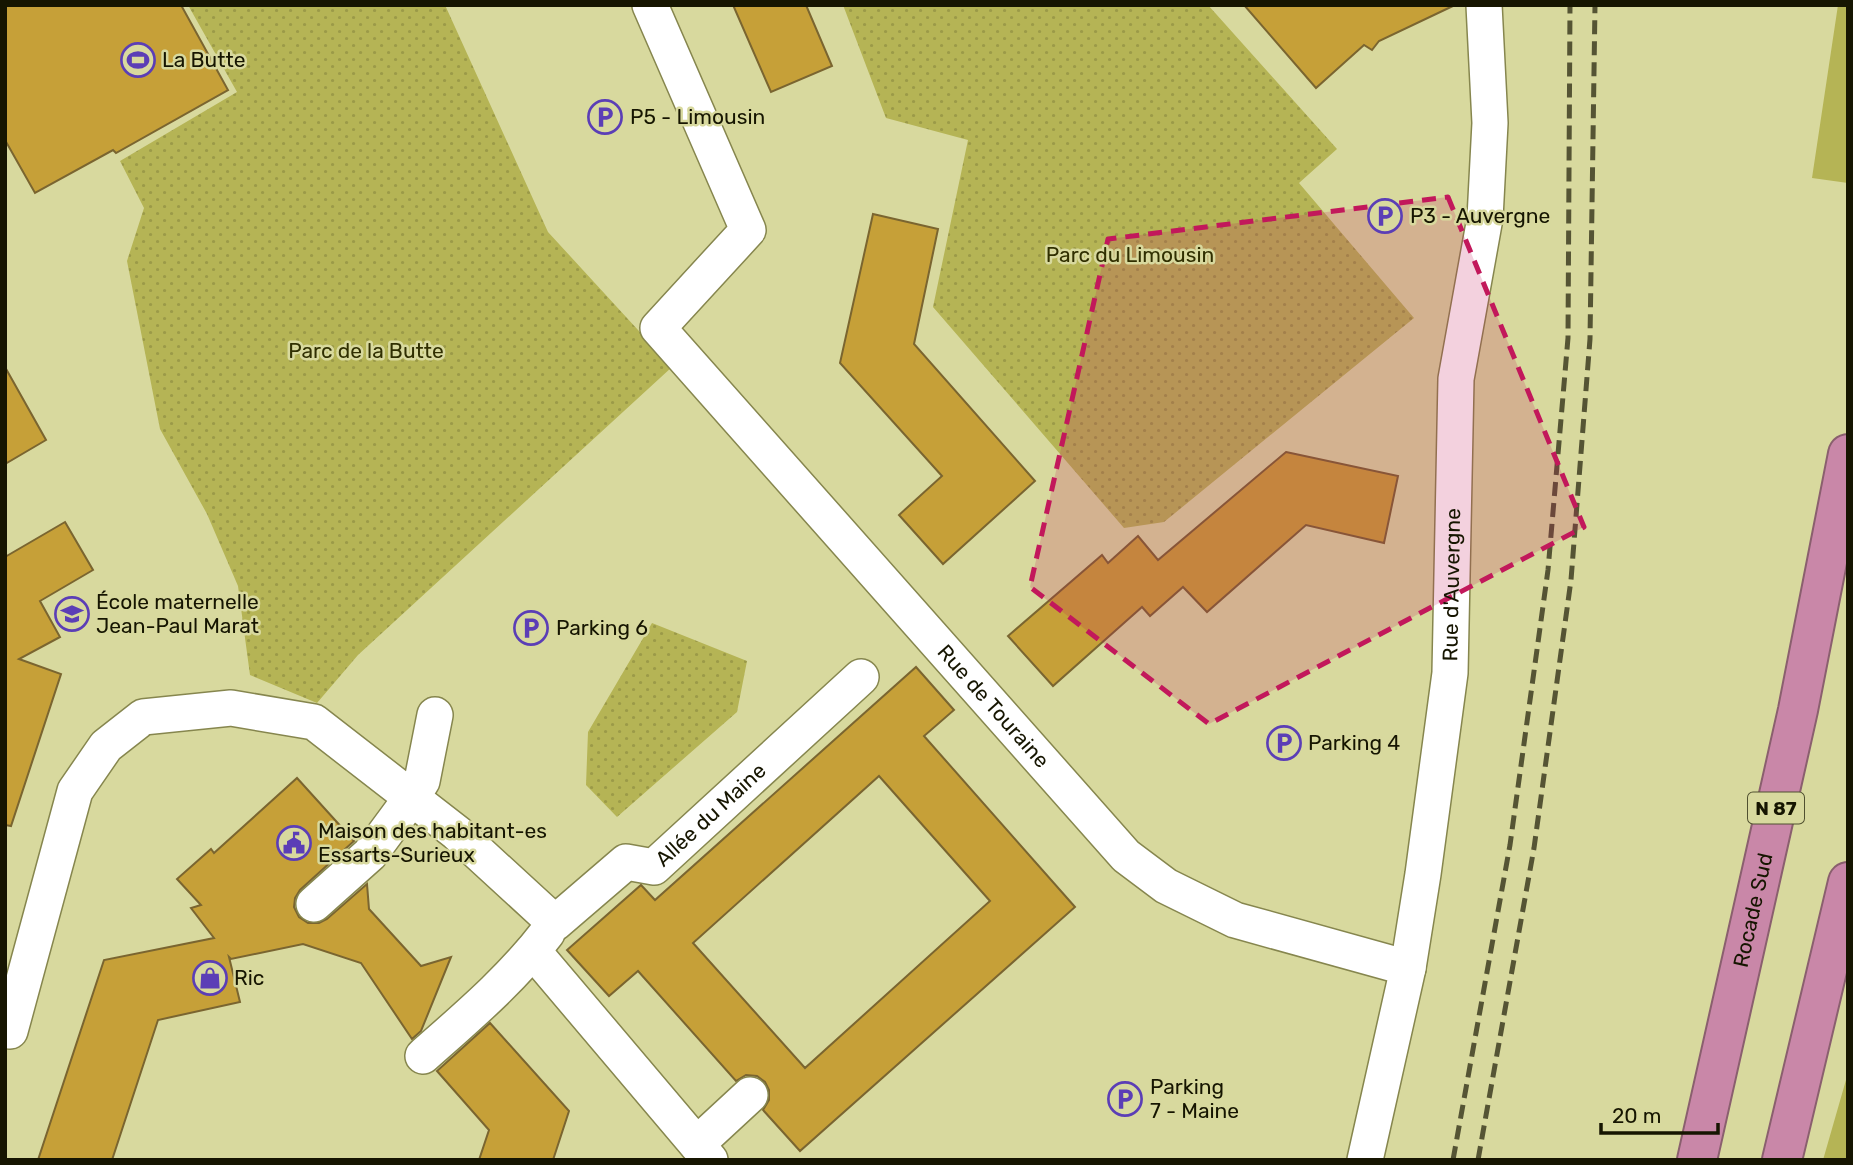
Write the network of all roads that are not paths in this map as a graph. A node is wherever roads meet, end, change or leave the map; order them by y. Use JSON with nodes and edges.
{"nodes":[{"id":1,"x":650,"y":5,"type":"edge"},
{"id":2,"x":1484,"y":5,"type":"edge"},
{"id":3,"x":1848,"y":454,"type":"edge"},
{"id":4,"x":861,"y":677,"type":"dead end"},
{"id":5,"x":435,"y":715,"type":"dead end"},
{"id":6,"x":420,"y":795,"type":"junction"},
{"id":7,"x":1848,"y":882,"type":"edge"},
{"id":8,"x":314,"y":904,"type":"dead end"},
{"id":9,"x":555,"y":923,"type":"junction"},
{"id":10,"x":533,"y":951,"type":"junction"},
{"id":11,"x":1408,"y":968,"type":"junction"},
{"id":12,"x":7,"y":1036,"type":"edge"},
{"id":13,"x":423,"y":1056,"type":"dead end"},
{"id":14,"x":750,"y":1096,"type":"dead end"},
{"id":15,"x":703,"y":1152,"type":"edge"},
{"id":16,"x":1365,"y":1160,"type":"edge"},
{"id":17,"x":1697,"y":1160,"type":"edge"},
{"id":18,"x":1782,"y":1160,"type":"edge"}],
"edges":[{"from":1,"to":11,"type":"street","name":"Rue de Touraine"},
{"from":2,"to":11,"type":"street","name":"Rue d'Auvergne"},
{"from":3,"to":17,"type":"highway","name":"Rocade Sud","number":"N 87"},
{"from":4,"to":9,"type":"street","name":"Allée du Maine"},
{"from":5,"to":6,"type":"street"},
{"from":6,"to":8,"type":"street"},
{"from":6,"to":9,"type":"street"},
{"from":6,"to":12,"type":"street"},
{"from":7,"to":18,"type":"highway"},
{"from":9,"to":10,"type":"street"},
{"from":10,"to":13,"type":"street"},
{"from":10,"to":15,"type":"street"},
{"from":11,"to":16,"type":"street","name":"Rue d'Auvergne"},
{"from":14,"to":15,"type":"street"}]}
